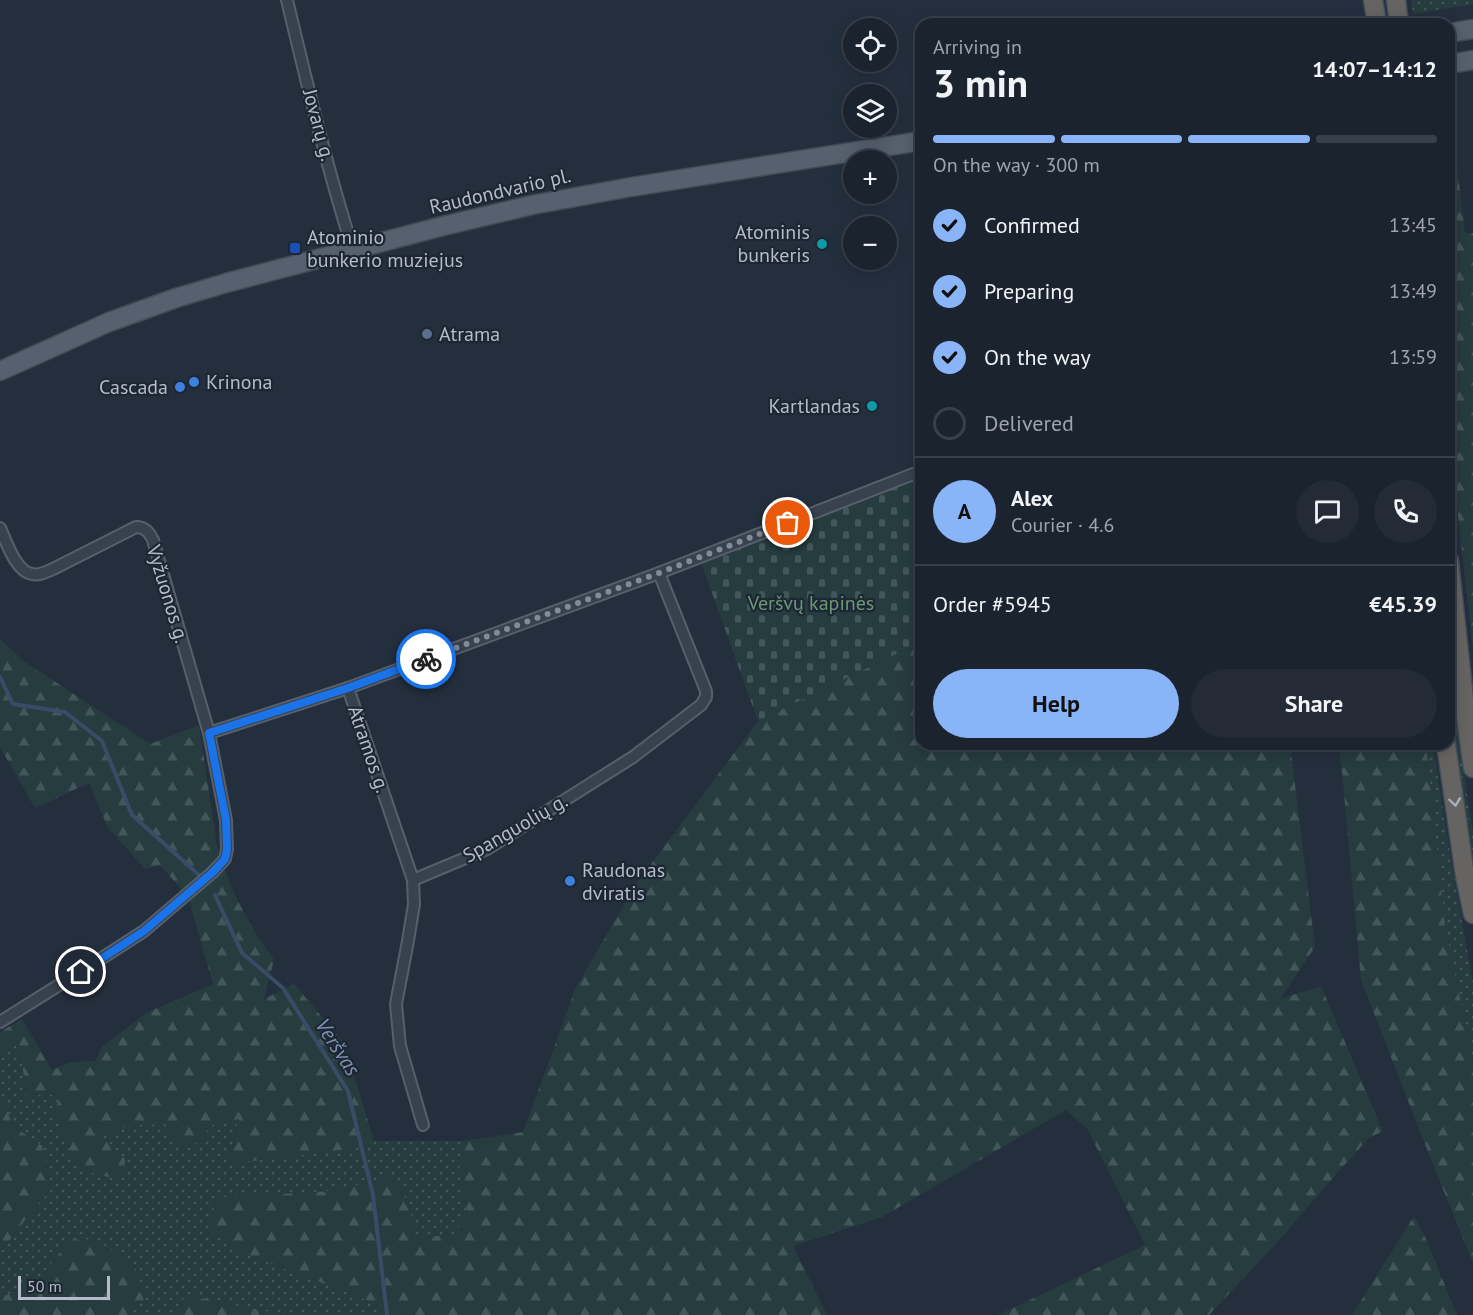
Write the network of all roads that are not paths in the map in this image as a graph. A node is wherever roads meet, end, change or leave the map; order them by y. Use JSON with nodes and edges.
{"nodes":[{"id":1,"x":287,"y":0,"type":"edge"},
{"id":2,"x":1373,"y":0,"type":"edge"},
{"id":3,"x":1396,"y":0,"type":"edge"},
{"id":4,"x":1376,"y":18,"type":"edge"},
{"id":5,"x":1398,"y":18,"type":"edge"},
{"id":6,"x":1473,"y":29,"type":"edge"},
{"id":7,"x":1455,"y":32,"type":"edge"},
{"id":8,"x":1473,"y":60,"type":"edge"},
{"id":9,"x":1455,"y":63,"type":"edge"},
{"id":10,"x":915,"y":142,"type":"edge"},
{"id":11,"x":353,"y":250,"type":"junction"},
{"id":12,"x":0,"y":371,"type":"edge"},
{"id":13,"x":915,"y":473,"type":"edge"},
{"id":14,"x":0,"y":528,"type":"edge"},
{"id":15,"x":659,"y":573,"type":"junction"},
{"id":16,"x":1455,"y":616,"type":"edge"},
{"id":17,"x":348,"y":688,"type":"junction"},
{"id":18,"x":209,"y":733,"type":"junction"},
{"id":19,"x":1447,"y":750,"type":"edge"},
{"id":20,"x":1473,"y":768,"type":"edge"},
{"id":21,"x":413,"y":880,"type":"junction"},
{"id":22,"x":1473,"y":914,"type":"edge"},
{"id":23,"x":0,"y":1022,"type":"edge"},
{"id":24,"x":423,"y":1125,"type":"dead end"}],
"edges":[{"from":1,"to":11,"type":"street","name":"Jovarų g."},
{"from":2,"to":4,"type":"highway"},
{"from":3,"to":5,"type":"highway"},
{"from":6,"to":7,"type":"main road"},
{"from":8,"to":9,"type":"main road"},
{"from":10,"to":11,"type":"main road","name":"Raudondvario pl."},
{"from":11,"to":12,"type":"main road","name":"Raudondvario pl."},
{"from":13,"to":15,"type":"street","name":"Atramos g."},
{"from":14,"to":18,"type":"street","name":"Vyžuonos g."},
{"from":15,"to":17,"type":"street","name":"Atramos g."},
{"from":15,"to":21,"type":"street","name":"Spanguolių g."},
{"from":16,"to":20,"type":"highway"},
{"from":17,"to":18,"type":"street"},
{"from":17,"to":21,"type":"street","name":"Atramos g."},
{"from":18,"to":23,"type":"street"},
{"from":19,"to":22,"type":"highway","one_way":true},
{"from":21,"to":24,"type":"street"}]}
